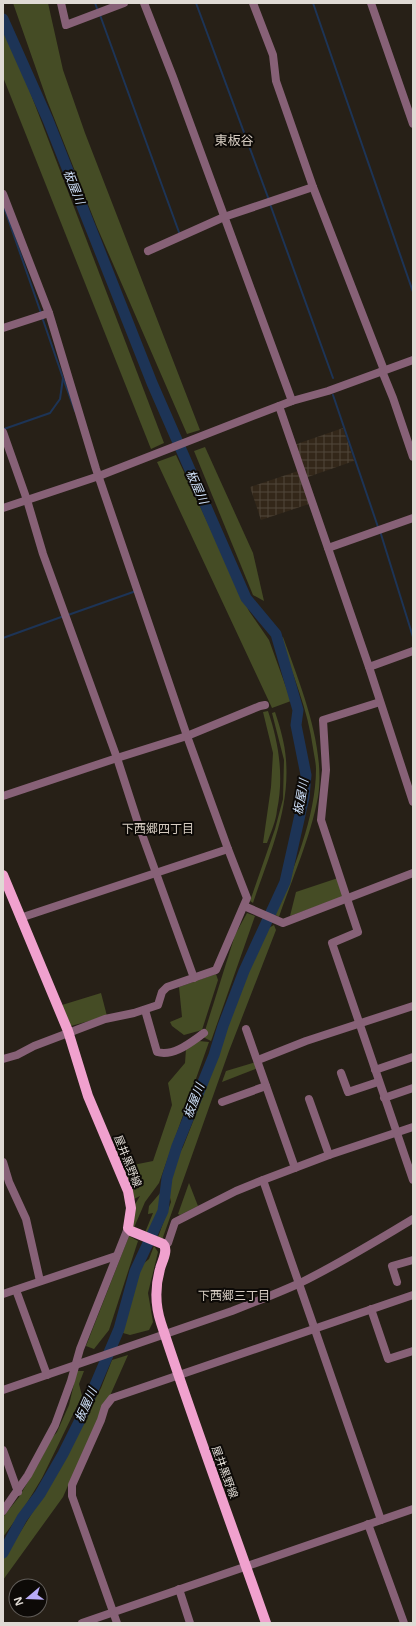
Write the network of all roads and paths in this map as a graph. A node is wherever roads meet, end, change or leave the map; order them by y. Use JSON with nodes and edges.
{"nodes":[{"id":1,"x":61,"y":3,"type":"edge"},
{"id":2,"x":124,"y":3,"type":"edge"},
{"id":3,"x":144,"y":3,"type":"edge"},
{"id":4,"x":253,"y":3,"type":"edge"},
{"id":5,"x":371,"y":3,"type":"edge"},
{"id":6,"x":413,"y":124,"type":"edge"},
{"id":7,"x":313,"y":187,"type":"junction"},
{"id":8,"x":3,"y":194,"type":"edge"},
{"id":9,"x":224,"y":217,"type":"junction"},
{"id":10,"x":148,"y":251,"type":"dead end"},
{"id":11,"x":47,"y":313,"type":"junction"},
{"id":12,"x":3,"y":328,"type":"edge"},
{"id":13,"x":413,"y":360,"type":"edge"},
{"id":14,"x":383,"y":371,"type":"junction"},
{"id":15,"x":292,"y":401,"type":"junction"},
{"id":16,"x":279,"y":406,"type":"junction"},
{"id":17,"x":3,"y":432,"type":"edge"},
{"id":18,"x":413,"y":458,"type":"edge"},
{"id":19,"x":99,"y":476,"type":"junction"},
{"id":20,"x":27,"y":500,"type":"junction"},
{"id":21,"x":3,"y":508,"type":"edge"},
{"id":22,"x":413,"y":518,"type":"edge"},
{"id":23,"x":328,"y":548,"type":"junction"},
{"id":24,"x":413,"y":651,"type":"edge"},
{"id":25,"x":369,"y":667,"type":"junction"},
{"id":26,"x":380,"y":702,"type":"junction"},
{"id":27,"x":265,"y":705,"type":"dead end"},
{"id":28,"x":188,"y":736,"type":"junction"},
{"id":29,"x":117,"y":758,"type":"junction"},
{"id":30,"x":3,"y":796,"type":"edge"},
{"id":31,"x":413,"y":802,"type":"edge"},
{"id":32,"x":228,"y":849,"type":"junction"},
{"id":33,"x":413,"y":873,"type":"edge"},
{"id":34,"x":156,"y":874,"type":"junction"},
{"id":35,"x":3,"y":875,"type":"edge"},
{"id":36,"x":348,"y":898,"type":"junction"},
{"id":37,"x":246,"y":906,"type":"junction"},
{"id":38,"x":20,"y":918,"type":"junction"},
{"id":39,"x":194,"y":978,"type":"junction"},
{"id":40,"x":413,"y":1006,"type":"edge"},
{"id":41,"x":145,"y":1010,"type":"junction"},
{"id":42,"x":358,"y":1024,"type":"junction"},
{"id":43,"x":246,"y":1028,"type":"dead end"},
{"id":44,"x":68,"y":1031,"type":"junction"},
{"id":45,"x":204,"y":1033,"type":"dead end"},
{"id":46,"x":413,"y":1057,"type":"edge"},
{"id":47,"x":3,"y":1059,"type":"edge"},
{"id":48,"x":258,"y":1060,"type":"junction"},
{"id":49,"x":375,"y":1070,"type":"junction"},
{"id":50,"x":341,"y":1073,"type":"dead end"},
{"id":51,"x":378,"y":1082,"type":"junction"},
{"id":52,"x":266,"y":1086,"type":"junction"},
{"id":53,"x":413,"y":1088,"type":"edge"},
{"id":54,"x":384,"y":1098,"type":"junction"},
{"id":55,"x":309,"y":1099,"type":"dead end"},
{"id":56,"x":222,"y":1102,"type":"dead end"},
{"id":57,"x":413,"y":1127,"type":"edge"},
{"id":58,"x":396,"y":1133,"type":"junction"},
{"id":59,"x":329,"y":1155,"type":"junction"},
{"id":60,"x":3,"y":1162,"type":"edge"},
{"id":61,"x":295,"y":1168,"type":"junction"},
{"id":62,"x":412,"y":1176,"type":"edge"},
{"id":63,"x":263,"y":1180,"type":"junction"},
{"id":64,"x":413,"y":1219,"type":"edge"},
{"id":65,"x":129,"y":1229,"type":"junction"},
{"id":66,"x":164,"y":1245,"type":"junction"},
{"id":67,"x":116,"y":1256,"type":"junction"},
{"id":68,"x":413,"y":1260,"type":"edge"},
{"id":69,"x":40,"y":1281,"type":"junction"},
{"id":70,"x":398,"y":1282,"type":"dead end"},
{"id":71,"x":299,"y":1283,"type":"junction"},
{"id":72,"x":16,"y":1290,"type":"junction"},
{"id":73,"x":3,"y":1294,"type":"edge"},
{"id":74,"x":413,"y":1295,"type":"edge"},
{"id":75,"x":371,"y":1309,"type":"junction"},
{"id":76,"x":316,"y":1329,"type":"junction"},
{"id":77,"x":164,"y":1334,"type":"junction"},
{"id":78,"x":413,"y":1351,"type":"edge"},
{"id":79,"x":78,"y":1363,"type":"junction"},
{"id":80,"x":47,"y":1374,"type":"junction"},
{"id":81,"x":178,"y":1377,"type":"junction"},
{"id":82,"x":3,"y":1390,"type":"edge"},
{"id":83,"x":3,"y":1450,"type":"edge"},
{"id":84,"x":18,"y":1492,"type":"junction"},
{"id":85,"x":413,"y":1509,"type":"edge"},
{"id":86,"x":3,"y":1511,"type":"edge"},
{"id":87,"x":381,"y":1520,"type":"junction"},
{"id":88,"x":368,"y":1524,"type":"junction"},
{"id":89,"x":246,"y":1566,"type":"junction"},
{"id":90,"x":179,"y":1589,"type":"junction"},
{"id":91,"x":114,"y":1612,"type":"junction"},
{"id":92,"x":82,"y":1623,"type":"edge"},
{"id":93,"x":117,"y":1623,"type":"edge"},
{"id":94,"x":190,"y":1623,"type":"edge"},
{"id":95,"x":266,"y":1623,"type":"edge"},
{"id":96,"x":404,"y":1623,"type":"edge"}],
"edges":[{"from":1,"to":2,"type":"street"},
{"from":3,"to":9,"type":"street"},
{"from":4,"to":7,"type":"street"},
{"from":5,"to":6,"type":"street"},
{"from":7,"to":9,"type":"street"},
{"from":7,"to":14,"type":"street"},
{"from":8,"to":11,"type":"street"},
{"from":9,"to":10,"type":"street"},
{"from":9,"to":15,"type":"street"},
{"from":11,"to":12,"type":"street"},
{"from":11,"to":19,"type":"street"},
{"from":13,"to":14,"type":"street"},
{"from":14,"to":15,"type":"street"},
{"from":14,"to":18,"type":"street"},
{"from":15,"to":16,"type":"street"},
{"from":16,"to":19,"type":"street"},
{"from":16,"to":23,"type":"street"},
{"from":17,"to":20,"type":"street"},
{"from":19,"to":20,"type":"street"},
{"from":19,"to":28,"type":"street"},
{"from":20,"to":21,"type":"street"},
{"from":20,"to":29,"type":"street"},
{"from":22,"to":23,"type":"street"},
{"from":23,"to":25,"type":"street"},
{"from":24,"to":25,"type":"street"},
{"from":25,"to":26,"type":"street"},
{"from":26,"to":31,"type":"street"},
{"from":26,"to":36,"type":"street"},
{"from":27,"to":28,"type":"street"},
{"from":28,"to":29,"type":"street"},
{"from":28,"to":32,"type":"street"},
{"from":29,"to":30,"type":"street"},
{"from":29,"to":34,"type":"street"},
{"from":32,"to":34,"type":"street"},
{"from":32,"to":37,"type":"street"},
{"from":33,"to":36,"type":"street"},
{"from":34,"to":38,"type":"street"},
{"from":34,"to":39,"type":"street"},
{"from":35,"to":38,"type":"main road","name":"屋井黒野線"},
{"from":36,"to":37,"type":"street"},
{"from":36,"to":42,"type":"street"},
{"from":37,"to":39,"type":"street"},
{"from":38,"to":44,"type":"main road","name":"屋井黒野線"},
{"from":39,"to":41,"type":"street"},
{"from":40,"to":42,"type":"street"},
{"from":41,"to":44,"type":"street"},
{"from":41,"to":45,"type":"street"},
{"from":42,"to":48,"type":"street"},
{"from":42,"to":49,"type":"street"},
{"from":43,"to":48,"type":"street"},
{"from":44,"to":47,"type":"street"},
{"from":44,"to":65,"type":"main road","name":"屋井黒野線"},
{"from":46,"to":49,"type":"street"},
{"from":48,"to":52,"type":"street"},
{"from":49,"to":51,"type":"street"},
{"from":50,"to":51,"type":"street"},
{"from":51,"to":54,"type":"street"},
{"from":52,"to":56,"type":"street"},
{"from":52,"to":61,"type":"street"},
{"from":53,"to":54,"type":"street"},
{"from":54,"to":58,"type":"street"},
{"from":55,"to":59,"type":"street"},
{"from":57,"to":58,"type":"street"},
{"from":58,"to":59,"type":"street"},
{"from":58,"to":62,"type":"street"},
{"from":59,"to":61,"type":"street"},
{"from":60,"to":69,"type":"street"},
{"from":61,"to":63,"type":"street"},
{"from":63,"to":66,"type":"street"},
{"from":63,"to":71,"type":"street"},
{"from":64,"to":71,"type":"street"},
{"from":65,"to":66,"type":"main road"},
{"from":65,"to":67,"type":"street"},
{"from":66,"to":77,"type":"main road","name":"屋井黒野線"},
{"from":67,"to":69,"type":"street"},
{"from":67,"to":79,"type":"street"},
{"from":68,"to":70,"type":"street"},
{"from":69,"to":72,"type":"street"},
{"from":71,"to":76,"type":"street"},
{"from":71,"to":77,"type":"street"},
{"from":72,"to":73,"type":"street"},
{"from":72,"to":80,"type":"street"},
{"from":74,"to":75,"type":"street"},
{"from":75,"to":76,"type":"street"},
{"from":75,"to":78,"type":"street"},
{"from":76,"to":81,"type":"street"},
{"from":76,"to":87,"type":"street"},
{"from":77,"to":79,"type":"street"},
{"from":77,"to":81,"type":"main road","name":"屋井黒野線"},
{"from":79,"to":80,"type":"street"},
{"from":79,"to":84,"type":"street"},
{"from":80,"to":82,"type":"street"},
{"from":81,"to":89,"type":"main road","name":"屋井黒野線"},
{"from":81,"to":91,"type":"street"},
{"from":83,"to":84,"type":"street"},
{"from":84,"to":86,"type":"street"},
{"from":85,"to":87,"type":"street"},
{"from":87,"to":88,"type":"street"},
{"from":88,"to":89,"type":"street"},
{"from":88,"to":96,"type":"street"},
{"from":89,"to":90,"type":"street"},
{"from":89,"to":95,"type":"main road","name":"屋井黒野線"},
{"from":90,"to":91,"type":"street"},
{"from":90,"to":94,"type":"street"},
{"from":91,"to":92,"type":"street"},
{"from":91,"to":93,"type":"street"}]}
